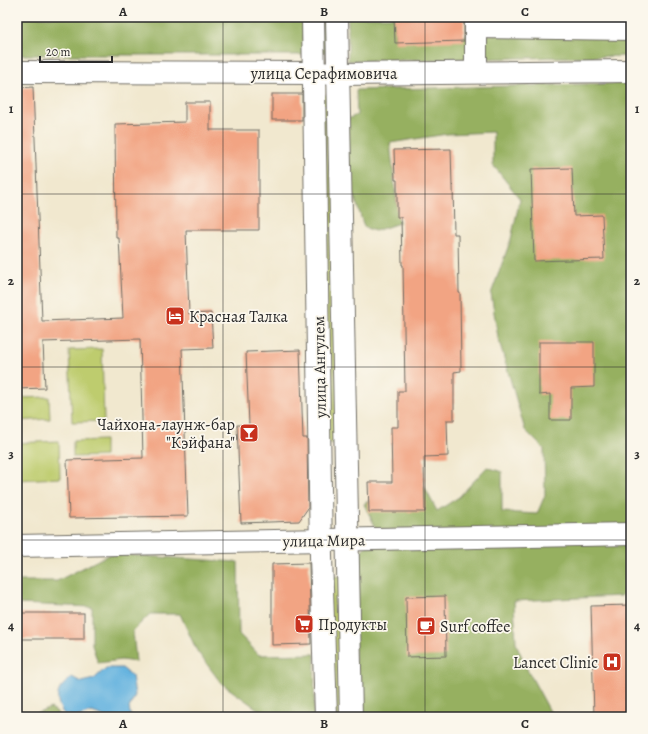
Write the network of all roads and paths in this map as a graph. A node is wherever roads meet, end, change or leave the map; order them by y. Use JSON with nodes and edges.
{"nodes":[{"id":1,"x":313,"y":17,"type":"edge"},
{"id":2,"x":337,"y":17,"type":"edge"},
{"id":3,"x":476,"y":22,"type":"edge"},
{"id":4,"x":631,"y":29,"type":"edge"},
{"id":5,"x":631,"y":71,"type":"edge"},
{"id":6,"x":17,"y":72,"type":"edge"},
{"id":7,"x":476,"y":72,"type":"junction"},
{"id":8,"x":314,"y":73,"type":"junction"},
{"id":9,"x":338,"y":74,"type":"junction"},
{"id":10,"x":631,"y":534,"type":"edge"},
{"id":11,"x":322,"y":540,"type":"junction"},
{"id":12,"x":348,"y":540,"type":"junction"},
{"id":13,"x":17,"y":546,"type":"edge"},
{"id":14,"x":326,"y":717,"type":"edge"},
{"id":15,"x":351,"y":717,"type":"edge"}],
"edges":[{"from":1,"to":8,"type":"street","name":"улица Ангулем"},
{"from":2,"to":9,"type":"street","name":"улица Ангулем"},
{"from":3,"to":4,"type":"street"},
{"from":3,"to":7,"type":"street"},
{"from":5,"to":7,"type":"street","name":"улица Серафимовича"},
{"from":6,"to":8,"type":"street","name":"улица Серафимовича"},
{"from":7,"to":9,"type":"street","name":"улица Серафимовича"},
{"from":8,"to":9,"type":"street","name":"улица Серафимовича"},
{"from":8,"to":11,"type":"street","name":"улица Ангулем"},
{"from":9,"to":12,"type":"street","name":"улица Ангулем"},
{"from":10,"to":12,"type":"street","name":"улица Мира"},
{"from":11,"to":12,"type":"street","name":"улица Мира"},
{"from":11,"to":13,"type":"street","name":"улица Мира"},
{"from":11,"to":14,"type":"street","name":"улица Ангулем"},
{"from":12,"to":15,"type":"street","name":"улица Ангулем"}]}
